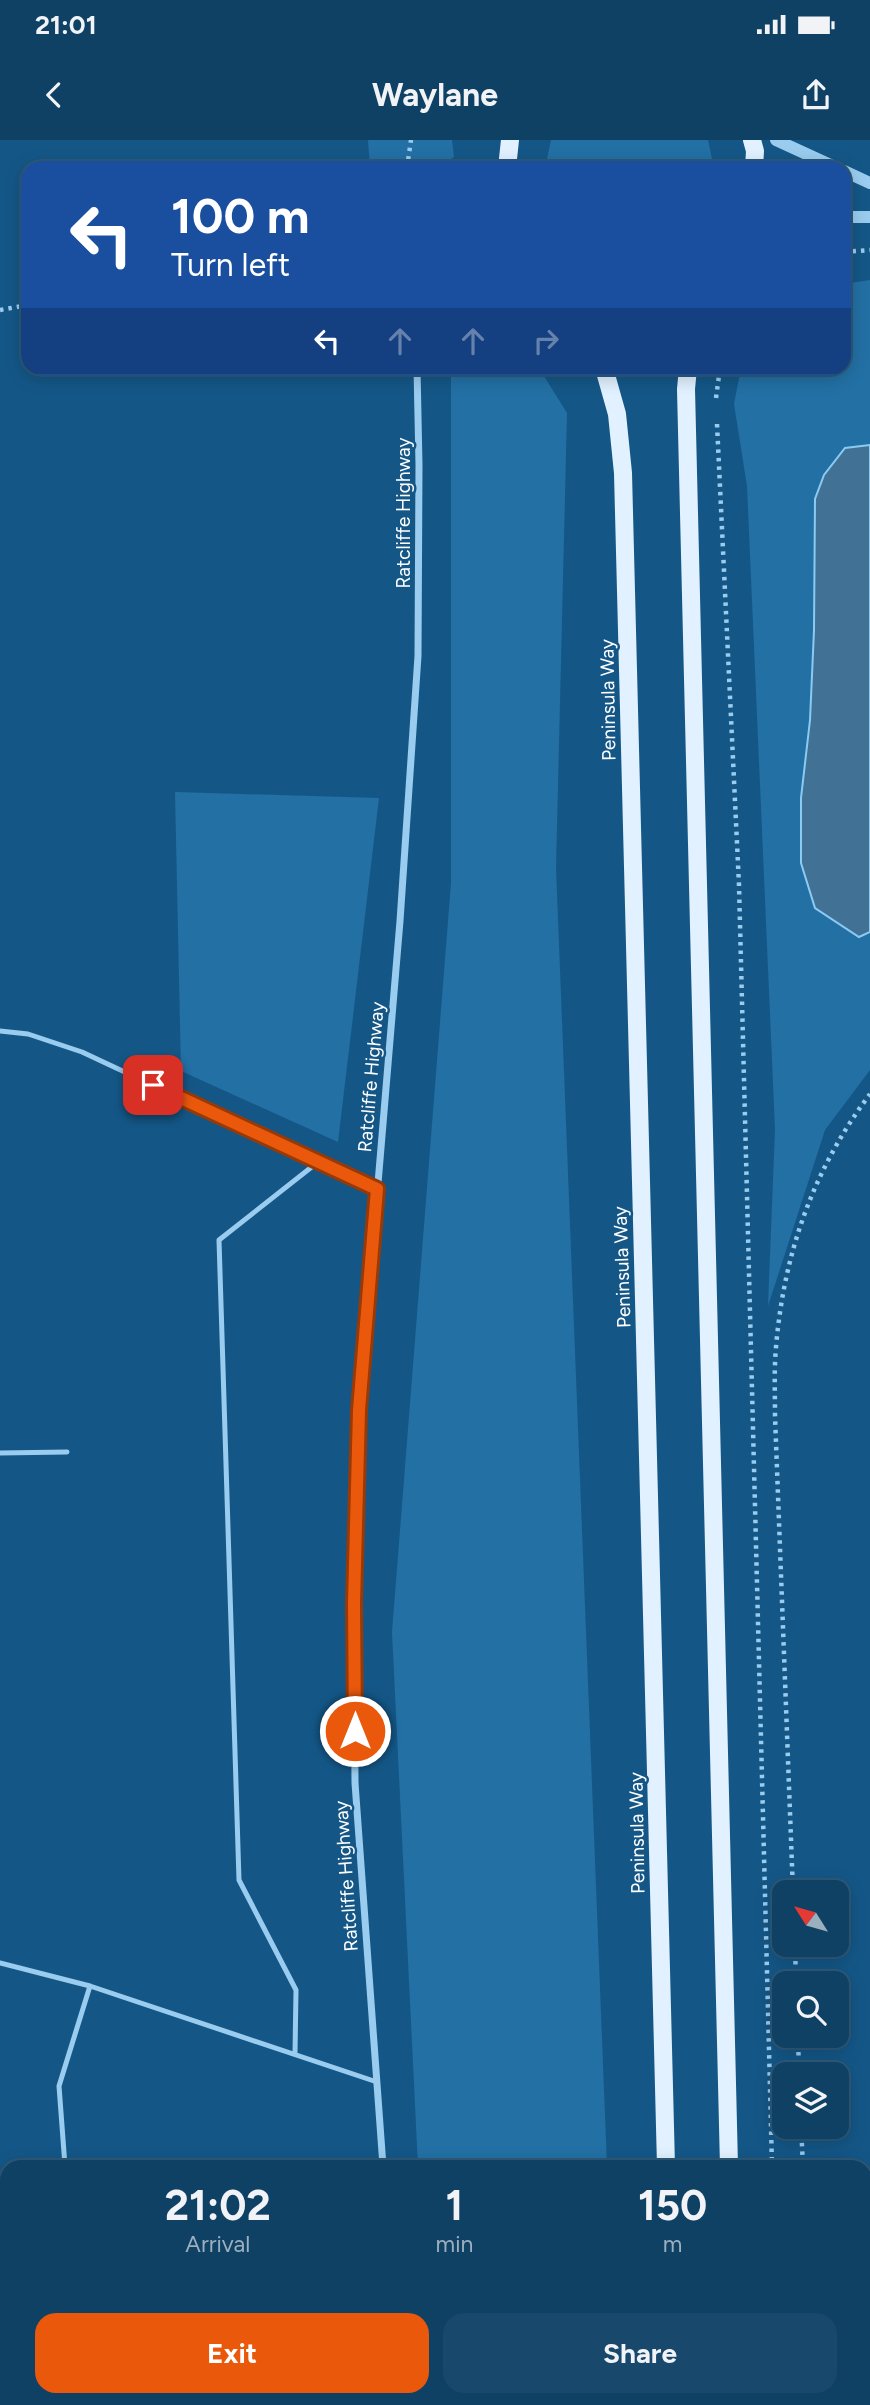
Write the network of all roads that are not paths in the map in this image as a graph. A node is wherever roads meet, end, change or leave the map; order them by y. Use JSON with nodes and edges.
{"nodes":[{"id":1,"x":510,"y":140,"type":"edge"},
{"id":2,"x":752,"y":140,"type":"edge"},
{"id":3,"x":776,"y":140,"type":"edge"},
{"id":4,"x":508,"y":161,"type":"edge"},
{"id":5,"x":754,"y":161,"type":"edge"},
{"id":6,"x":822,"y":161,"type":"edge"},
{"id":7,"x":851,"y":174,"type":"edge"},
{"id":8,"x":870,"y":183,"type":"edge"},
{"id":9,"x":851,"y":217,"type":"edge"},
{"id":10,"x":870,"y":218,"type":"edge"},
{"id":11,"x":417,"y":375,"type":"edge"},
{"id":12,"x":606,"y":375,"type":"edge"},
{"id":13,"x":688,"y":375,"type":"edge"},
{"id":14,"x":0,"y":1031,"type":"edge"},
{"id":15,"x":318,"y":1162,"type":"junction"},
{"id":16,"x":377,"y":1189,"type":"junction"},
{"id":17,"x":67,"y":1452,"type":"dead end"},
{"id":18,"x":0,"y":1453,"type":"edge"},
{"id":19,"x":0,"y":1963,"type":"edge"},
{"id":20,"x":90,"y":1986,"type":"junction"},
{"id":21,"x":295,"y":2054,"type":"junction"},
{"id":22,"x":378,"y":2082,"type":"junction"},
{"id":23,"x":65,"y":2160,"type":"edge"},
{"id":24,"x":383,"y":2160,"type":"edge"},
{"id":25,"x":666,"y":2160,"type":"edge"},
{"id":26,"x":729,"y":2160,"type":"edge"}],
"edges":[{"from":1,"to":4,"type":"main road"},
{"from":2,"to":5,"type":"main road"},
{"from":3,"to":6,"type":"street"},
{"from":7,"to":8,"type":"street"},
{"from":9,"to":10,"type":"street"},
{"from":11,"to":16,"type":"street","name":"Ratcliffe Highway"},
{"from":12,"to":25,"type":"main road","name":"Peninsula Way"},
{"from":13,"to":26,"type":"main road"},
{"from":14,"to":15,"type":"lane"},
{"from":15,"to":16,"type":"lane"},
{"from":15,"to":21,"type":"lane"},
{"from":16,"to":22,"type":"street","name":"Ratcliffe Highway"},
{"from":17,"to":18,"type":"lane"},
{"from":19,"to":20,"type":"lane"},
{"from":20,"to":21,"type":"lane"},
{"from":20,"to":23,"type":"lane"},
{"from":21,"to":22,"type":"lane"},
{"from":22,"to":24,"type":"street","name":"Ratcliffe Highway"}]}
